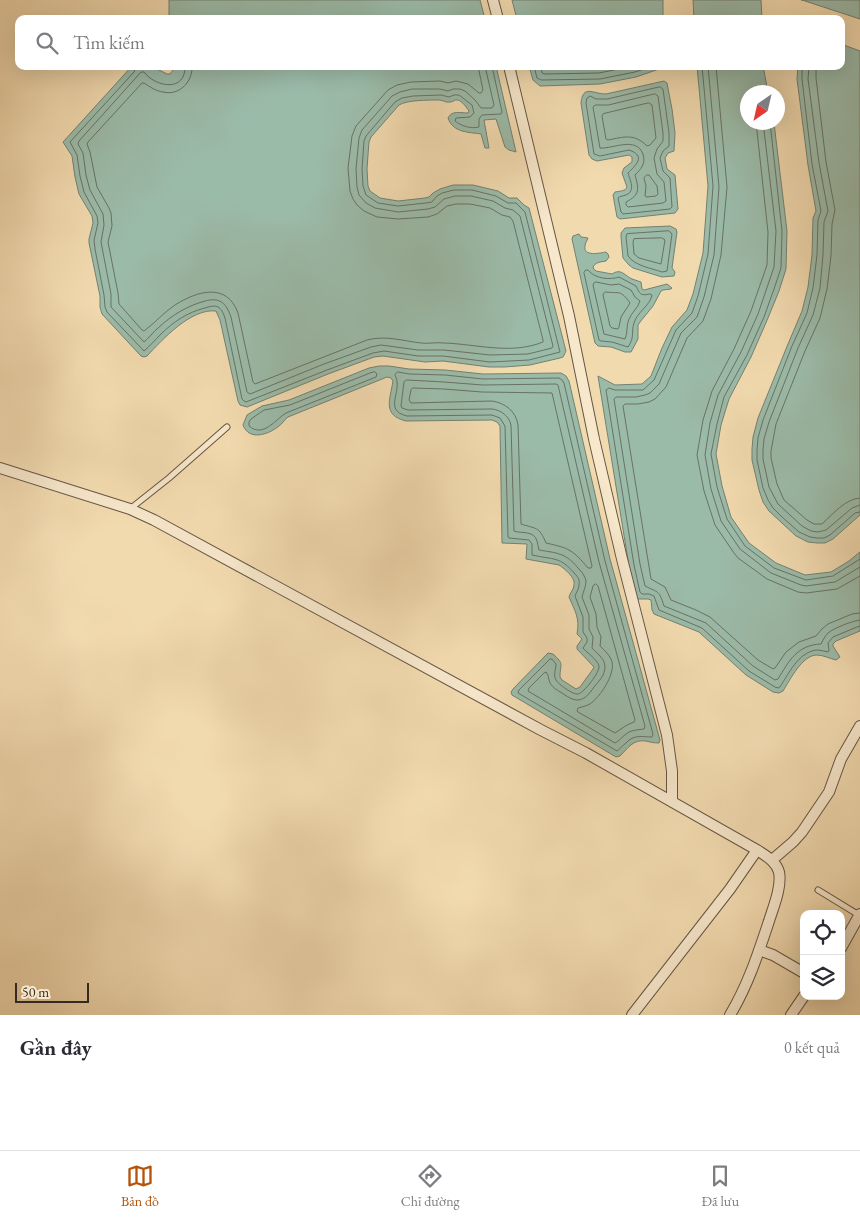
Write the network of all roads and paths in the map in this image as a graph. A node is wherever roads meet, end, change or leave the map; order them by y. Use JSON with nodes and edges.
{"nodes":[{"id":1,"x":493,"y":0,"type":"edge"},
{"id":2,"x":497,"y":15,"type":"edge"},
{"id":3,"x":510,"y":70,"type":"edge"},
{"id":4,"x":227,"y":427,"type":"dead end"},
{"id":5,"x":0,"y":468,"type":"edge"},
{"id":6,"x":130,"y":509,"type":"junction"},
{"id":7,"x":860,"y":726,"type":"edge"},
{"id":8,"x":672,"y":802,"type":"junction"},
{"id":9,"x":758,"y":850,"type":"junction"},
{"id":10,"x":772,"y":860,"type":"junction"},
{"id":11,"x":818,"y":890,"type":"dead end"},
{"id":12,"x":860,"y":915,"type":"edge"},
{"id":13,"x":845,"y":941,"type":"edge"},
{"id":14,"x":759,"y":950,"type":"junction"},
{"id":15,"x":800,"y":971,"type":"edge"},
{"id":16,"x":801,"y":1000,"type":"edge"},
{"id":17,"x":632,"y":1015,"type":"edge"},
{"id":18,"x":730,"y":1015,"type":"edge"},
{"id":19,"x":791,"y":1015,"type":"edge"}],
"edges":[{"from":1,"to":2,"type":"street"},
{"from":3,"to":8,"type":"street"},
{"from":4,"to":6,"type":"lane"},
{"from":5,"to":6,"type":"street"},
{"from":6,"to":8,"type":"street"},
{"from":7,"to":10,"type":"street"},
{"from":8,"to":9,"type":"street"},
{"from":9,"to":10,"type":"street"},
{"from":9,"to":17,"type":"street"},
{"from":10,"to":14,"type":"street"},
{"from":11,"to":12,"type":"lane"},
{"from":12,"to":13,"type":"street"},
{"from":14,"to":15,"type":"street"},
{"from":14,"to":18,"type":"street"},
{"from":16,"to":19,"type":"street"}]}
